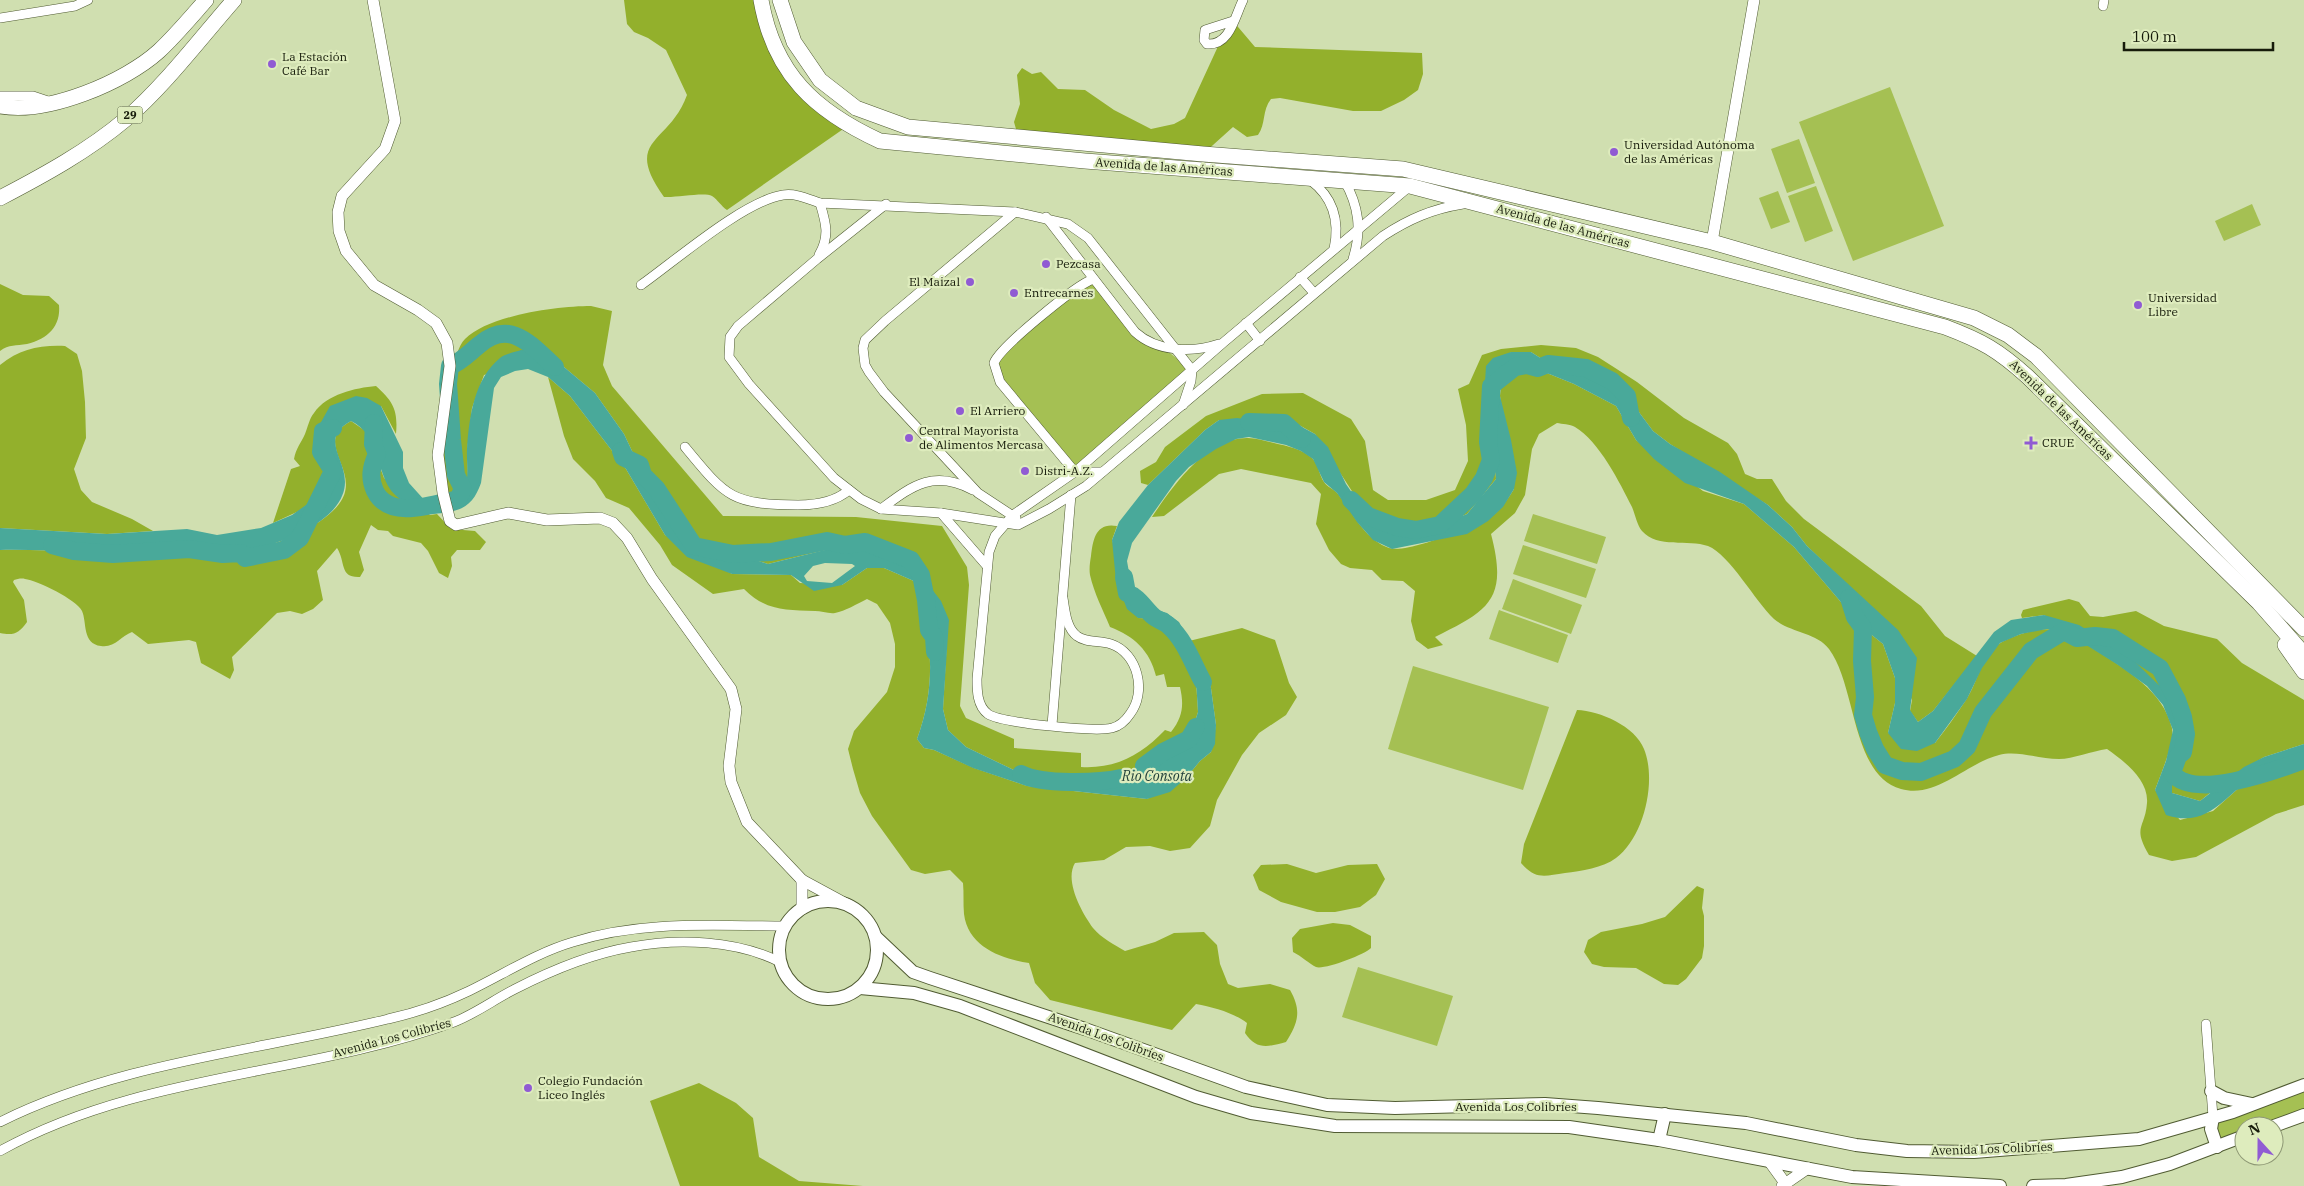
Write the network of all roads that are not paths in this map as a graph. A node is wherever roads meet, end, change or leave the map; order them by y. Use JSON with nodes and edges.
{"nodes":[{"id":1,"x":88,"y":0,"type":"edge"},
{"id":2,"x":206,"y":0,"type":"edge"},
{"id":3,"x":234,"y":0,"type":"edge"},
{"id":4,"x":373,"y":0,"type":"edge"},
{"id":5,"x":761,"y":0,"type":"edge"},
{"id":6,"x":780,"y":0,"type":"edge"},
{"id":7,"x":1243,"y":0,"type":"edge"},
{"id":8,"x":1754,"y":0,"type":"edge"},
{"id":9,"x":0,"y":18,"type":"edge"},
{"id":10,"x":1233,"y":21,"type":"dead end"},
{"id":11,"x":0,"y":96,"type":"edge"},
{"id":12,"x":53,"y":102,"type":"junction"},
{"id":13,"x":0,"y":106,"type":"edge"},
{"id":14,"x":1317,"y":163,"type":"junction"},
{"id":15,"x":1428,"y":173,"type":"junction"},
{"id":16,"x":1308,"y":178,"type":"junction"},
{"id":17,"x":1344,"y":180,"type":"junction"},
{"id":18,"x":1410,"y":186,"type":"junction"},
{"id":19,"x":0,"y":198,"type":"edge"},
{"id":20,"x":1472,"y":202,"type":"junction"},
{"id":21,"x":820,"y":203,"type":"junction"},
{"id":22,"x":886,"y":204,"type":"junction"},
{"id":23,"x":1014,"y":212,"type":"junction"},
{"id":24,"x":1046,"y":218,"type":"junction"},
{"id":25,"x":1359,"y":228,"type":"junction"},
{"id":26,"x":1712,"y":242,"type":"junction"},
{"id":27,"x":1334,"y":249,"type":"junction"},
{"id":28,"x":818,"y":258,"type":"junction"},
{"id":29,"x":1353,"y":259,"type":"junction"},
{"id":30,"x":1300,"y":277,"type":"junction"},
{"id":31,"x":1093,"y":279,"type":"junction"},
{"id":32,"x":641,"y":285,"type":"dead end"},
{"id":33,"x":1314,"y":293,"type":"junction"},
{"id":34,"x":1246,"y":323,"type":"junction"},
{"id":35,"x":1260,"y":340,"type":"junction"},
{"id":36,"x":1224,"y":342,"type":"junction"},
{"id":37,"x":1162,"y":347,"type":"junction"},
{"id":38,"x":1174,"y":348,"type":"junction"},
{"id":39,"x":1192,"y":370,"type":"junction"},
{"id":40,"x":1182,"y":408,"type":"junction"},
{"id":41,"x":685,"y":448,"type":"dead end"},
{"id":42,"x":1075,"y":472,"type":"junction"},
{"id":43,"x":1102,"y":472,"type":"junction"},
{"id":44,"x":849,"y":490,"type":"junction"},
{"id":45,"x":978,"y":493,"type":"junction"},
{"id":46,"x":1071,"y":495,"type":"junction"},
{"id":47,"x":881,"y":510,"type":"junction"},
{"id":48,"x":941,"y":513,"type":"junction"},
{"id":49,"x":1013,"y":515,"type":"junction"},
{"id":50,"x":1006,"y":522,"type":"junction"},
{"id":51,"x":1022,"y":524,"type":"junction"},
{"id":52,"x":987,"y":566,"type":"junction"},
{"id":53,"x":1063,"y":598,"type":"junction"},
{"id":54,"x":2259,"y":603,"type":"junction"},
{"id":55,"x":2297,"y":615,"type":"edge"},
{"id":56,"x":2304,"y":629,"type":"edge"},
{"id":57,"x":2304,"y":654,"type":"edge"},
{"id":58,"x":2304,"y":672,"type":"edge"},
{"id":59,"x":1052,"y":725,"type":"junction"},
{"id":60,"x":802,"y":880,"type":"junction"},
{"id":61,"x":850,"y":906,"type":"junction"},
{"id":62,"x":802,"y":908,"type":"junction"},
{"id":63,"x":785,"y":926,"type":"junction"},
{"id":64,"x":876,"y":937,"type":"junction"},
{"id":65,"x":780,"y":962,"type":"junction"},
{"id":66,"x":860,"y":988,"type":"junction"},
{"id":67,"x":2206,"y":1024,"type":"dead end"},
{"id":68,"x":2304,"y":1085,"type":"edge"},
{"id":69,"x":2211,"y":1091,"type":"junction"},
{"id":70,"x":2254,"y":1104,"type":"junction"},
{"id":71,"x":1665,"y":1114,"type":"junction"},
{"id":72,"x":2213,"y":1116,"type":"junction"},
{"id":73,"x":2302,"y":1117,"type":"edge"},
{"id":74,"x":0,"y":1122,"type":"edge"},
{"id":75,"x":2284,"y":1123,"type":"edge"},
{"id":76,"x":1659,"y":1140,"type":"junction"},
{"id":77,"x":2234,"y":1140,"type":"edge"},
{"id":78,"x":2216,"y":1147,"type":"junction"},
{"id":79,"x":0,"y":1151,"type":"edge"},
{"id":80,"x":1770,"y":1161,"type":"junction"},
{"id":81,"x":1808,"y":1168,"type":"junction"},
{"id":82,"x":1783,"y":1184,"type":"edge"},
{"id":83,"x":2000,"y":1186,"type":"edge"},
{"id":84,"x":2033,"y":1186,"type":"edge"}],
"edges":[{"from":1,"to":9,"type":"street"},
{"from":2,"to":12,"type":"highway"},
{"from":3,"to":19,"type":"highway","number":"29"},
{"from":4,"to":60,"type":"street"},
{"from":5,"to":16,"type":"highway","name":"Avenida de las Américas"},
{"from":6,"to":14,"type":"highway","name":"Avenida de las Américas"},
{"from":7,"to":10,"type":"street"},
{"from":8,"to":26,"type":"street"},
{"from":11,"to":12,"type":"street"},
{"from":12,"to":13,"type":"highway"},
{"from":14,"to":15,"type":"highway","name":"Avenida de las Américas"},
{"from":14,"to":17,"type":"highway"},
{"from":15,"to":18,"type":"highway"},
{"from":15,"to":26,"type":"highway","name":"Avenida de las Américas"},
{"from":16,"to":17,"type":"highway","name":"Avenida de las Américas"},
{"from":16,"to":27,"type":"street"},
{"from":17,"to":18,"type":"highway","name":"Avenida de las Américas"},
{"from":17,"to":25,"type":"street"},
{"from":18,"to":20,"type":"highway","name":"Avenida de las Américas"},
{"from":18,"to":25,"type":"street"},
{"from":20,"to":29,"type":"street"},
{"from":20,"to":54,"type":"highway","name":"Avenida de las Américas"},
{"from":21,"to":22,"type":"street"},
{"from":21,"to":28,"type":"street"},
{"from":21,"to":32,"type":"street"},
{"from":22,"to":23,"type":"street"},
{"from":22,"to":28,"type":"street"},
{"from":23,"to":24,"type":"street"},
{"from":23,"to":45,"type":"street"},
{"from":24,"to":31,"type":"street"},
{"from":24,"to":38,"type":"street"},
{"from":25,"to":27,"type":"street"},
{"from":25,"to":29,"type":"street"},
{"from":26,"to":55,"type":"highway","name":"Avenida de las Américas"},
{"from":27,"to":30,"type":"street"},
{"from":28,"to":44,"type":"street"},
{"from":29,"to":33,"type":"street"},
{"from":30,"to":33,"type":"street"},
{"from":30,"to":34,"type":"street"},
{"from":31,"to":37,"type":"street"},
{"from":31,"to":42,"type":"street"},
{"from":33,"to":35,"type":"street"},
{"from":34,"to":35,"type":"street"},
{"from":34,"to":36,"type":"street"},
{"from":35,"to":40,"type":"street"},
{"from":36,"to":38,"type":"street"},
{"from":36,"to":39,"type":"street"},
{"from":37,"to":38,"type":"street"},
{"from":37,"to":39,"type":"street"},
{"from":38,"to":39,"type":"street"},
{"from":39,"to":40,"type":"street"},
{"from":39,"to":42,"type":"street"},
{"from":40,"to":43,"type":"street"},
{"from":41,"to":44,"type":"street"},
{"from":42,"to":43,"type":"street"},
{"from":42,"to":49,"type":"street"},
{"from":43,"to":46,"type":"street"},
{"from":44,"to":47,"type":"street"},
{"from":45,"to":47,"type":"street"},
{"from":45,"to":49,"type":"street"},
{"from":46,"to":51,"type":"street"},
{"from":46,"to":53,"type":"street"},
{"from":47,"to":48,"type":"street"},
{"from":48,"to":50,"type":"street"},
{"from":48,"to":52,"type":"street"},
{"from":49,"to":50,"type":"street"},
{"from":49,"to":51,"type":"street"},
{"from":50,"to":51,"type":"street"},
{"from":50,"to":52,"type":"street"},
{"from":52,"to":59,"type":"street"},
{"from":53,"to":59,"type":"street"},
{"from":53,"to":59,"type":"street"},
{"from":54,"to":57,"type":"highway","name":"Avenida de las Américas"},
{"from":54,"to":58,"type":"highway"},
{"from":55,"to":56,"type":"highway","name":"Avenida de las Américas"},
{"from":60,"to":61,"type":"street"},
{"from":60,"to":62,"type":"street"},
{"from":61,"to":62,"type":"main road"},
{"from":61,"to":64,"type":"main road"},
{"from":62,"to":63,"type":"main road"},
{"from":63,"to":65,"type":"main road"},
{"from":63,"to":74,"type":"street","name":"Avenida Los Colibríes"},
{"from":64,"to":66,"type":"main road"},
{"from":64,"to":71,"type":"main road","name":"Avenida Los Colibríes"},
{"from":65,"to":66,"type":"main road"},
{"from":65,"to":79,"type":"street","name":"Avenida Los Colibríes"},
{"from":66,"to":76,"type":"main road","name":"Avenida Los Colibríes"},
{"from":67,"to":69,"type":"street"},
{"from":68,"to":70,"type":"main road","name":"Avenida Los Colibríes"},
{"from":69,"to":70,"type":"main road"},
{"from":69,"to":72,"type":"street"},
{"from":70,"to":72,"type":"main road","name":"Avenida Los Colibríes"},
{"from":71,"to":72,"type":"main road","name":"Avenida Los Colibríes"},
{"from":71,"to":76,"type":"main road"},
{"from":72,"to":78,"type":"main road"},
{"from":73,"to":75,"type":"main road"},
{"from":76,"to":80,"type":"main road","name":"Avenida Los Colibríes"},
{"from":77,"to":78,"type":"main road"},
{"from":78,"to":84,"type":"main road"},
{"from":80,"to":81,"type":"main road","name":"Avenida Los Colibríes"},
{"from":80,"to":82,"type":"street"},
{"from":81,"to":82,"type":"street"},
{"from":81,"to":83,"type":"main road","name":"Avenida Los Colibríes"}]}
